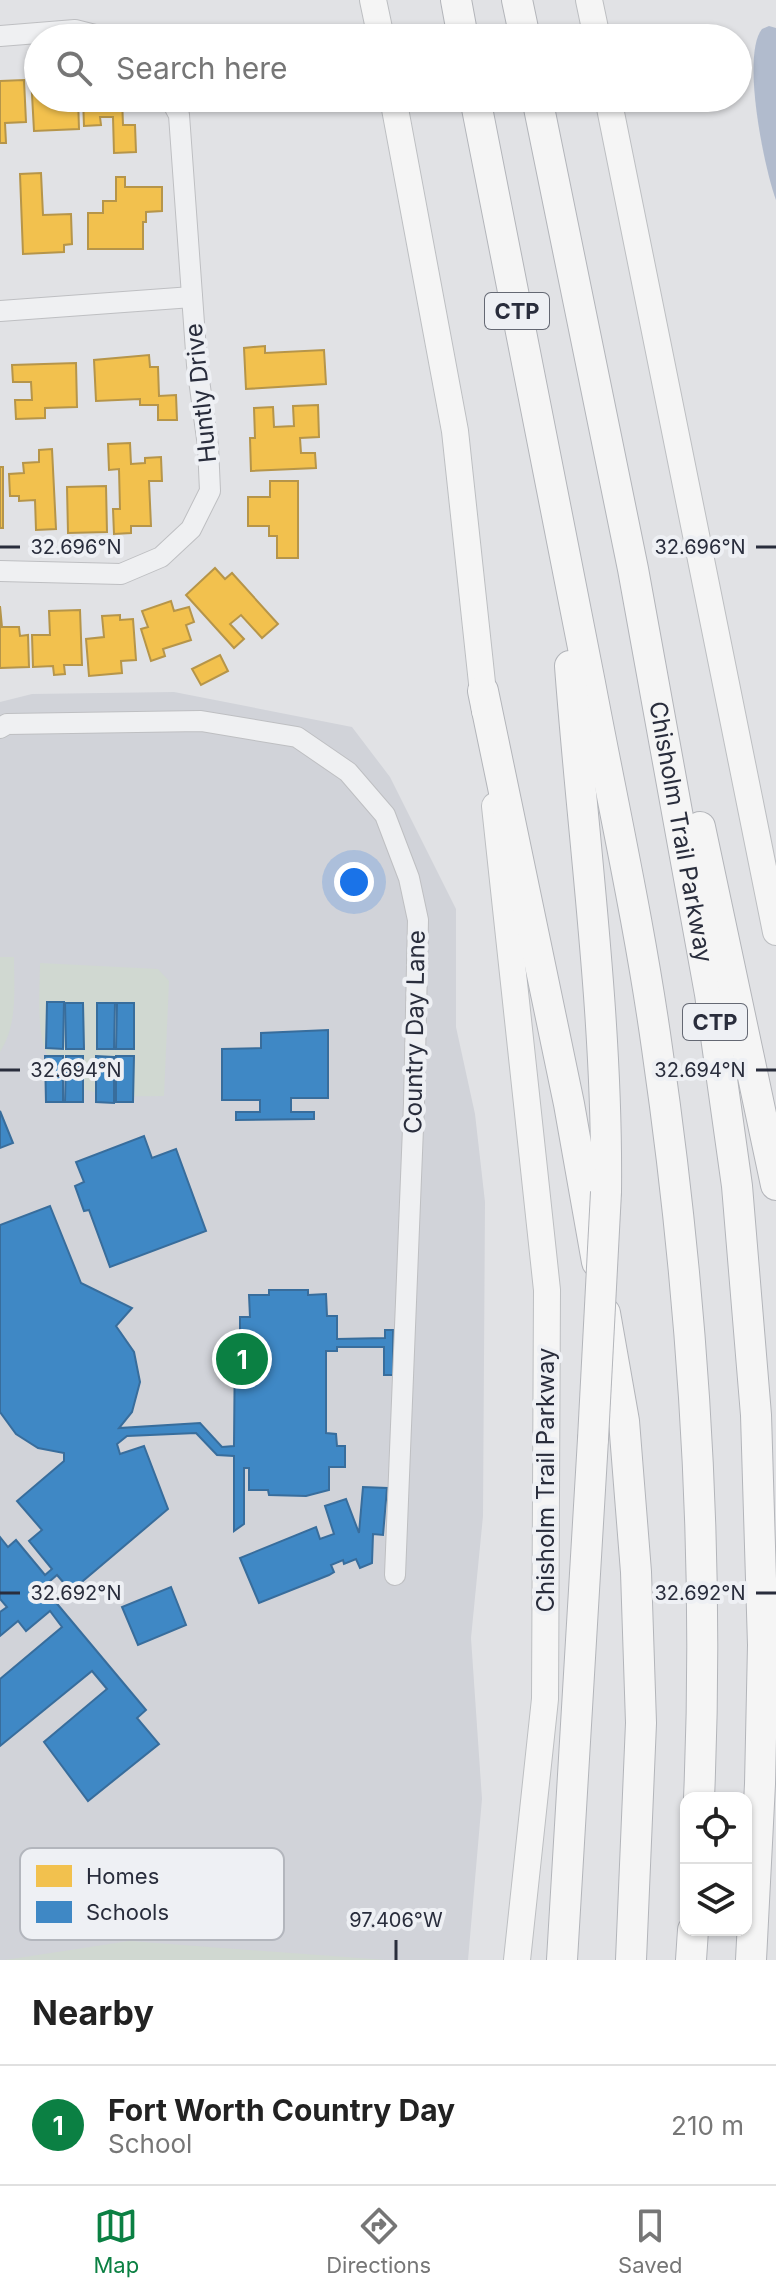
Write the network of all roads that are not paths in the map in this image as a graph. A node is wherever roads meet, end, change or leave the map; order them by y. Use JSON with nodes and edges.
{"nodes":[{"id":1,"x":373,"y":0,"type":"edge"},
{"id":2,"x":456,"y":0,"type":"edge"},
{"id":3,"x":517,"y":0,"type":"edge"},
{"id":4,"x":589,"y":0,"type":"edge"},
{"id":5,"x":378,"y":24,"type":"edge"},
{"id":6,"x":460,"y":24,"type":"edge"},
{"id":7,"x":522,"y":24,"type":"edge"},
{"id":8,"x":594,"y":24,"type":"edge"},
{"id":9,"x":24,"y":34,"type":"edge"},
{"id":10,"x":0,"y":36,"type":"edge"},
{"id":11,"x":177,"y":112,"type":"edge"},
{"id":12,"x":396,"y":112,"type":"edge"},
{"id":13,"x":478,"y":112,"type":"edge"},
{"id":14,"x":540,"y":112,"type":"edge"},
{"id":15,"x":611,"y":112,"type":"edge"},
{"id":16,"x":192,"y":297,"type":"junction"},
{"id":17,"x":0,"y":311,"type":"edge"},
{"id":18,"x":559,"y":524,"type":"junction"},
{"id":19,"x":633,"y":569,"type":"junction"},
{"id":20,"x":0,"y":571,"type":"edge"},
{"id":21,"x":483,"y":691,"type":"junction"},
{"id":22,"x":0,"y":728,"type":"edge"},
{"id":23,"x":776,"y":932,"type":"edge"},
{"id":24,"x":776,"y":1185,"type":"edge"},
{"id":25,"x":395,"y":1575,"type":"dead end"},
{"id":26,"x":699,"y":1792,"type":"edge"},
{"id":27,"x":693,"y":1936,"type":"edge"},
{"id":28,"x":517,"y":1960,"type":"edge"},
{"id":29,"x":562,"y":1960,"type":"edge"},
{"id":30,"x":631,"y":1960,"type":"edge"},
{"id":31,"x":691,"y":1960,"type":"edge"},
{"id":32,"x":751,"y":1960,"type":"edge"}],
"edges":[{"from":1,"to":5,"type":"main road"},
{"from":2,"to":6,"type":"highway"},
{"from":3,"to":7,"type":"highway"},
{"from":4,"to":8,"type":"main road"},
{"from":9,"to":10,"type":"street"},
{"from":11,"to":16,"type":"street","name":"Huntly Drive"},
{"from":12,"to":21,"type":"main road","name":"Chisholm Trail Parkway"},
{"from":13,"to":18,"type":"highway","number":"CTP"},
{"from":14,"to":19,"type":"highway","name":"Chisholm Trail Parkway","number":"CTP"},
{"from":15,"to":23,"type":"main road"},
{"from":16,"to":17,"type":"street"},
{"from":16,"to":20,"type":"street","name":"Huntly Drive"},
{"from":18,"to":26,"type":"highway","number":"CTP"},
{"from":18,"to":29,"type":"highway","bridge":true},
{"from":19,"to":24,"type":"highway"},
{"from":19,"to":32,"type":"highway","name":"Chisholm Trail Parkway","number":"CTP"},
{"from":21,"to":28,"type":"main road","name":"Chisholm Trail Parkway"},
{"from":21,"to":30,"type":"highway"},
{"from":22,"to":25,"type":"street","name":"Country Day Lane"},
{"from":27,"to":31,"type":"highway"}]}
